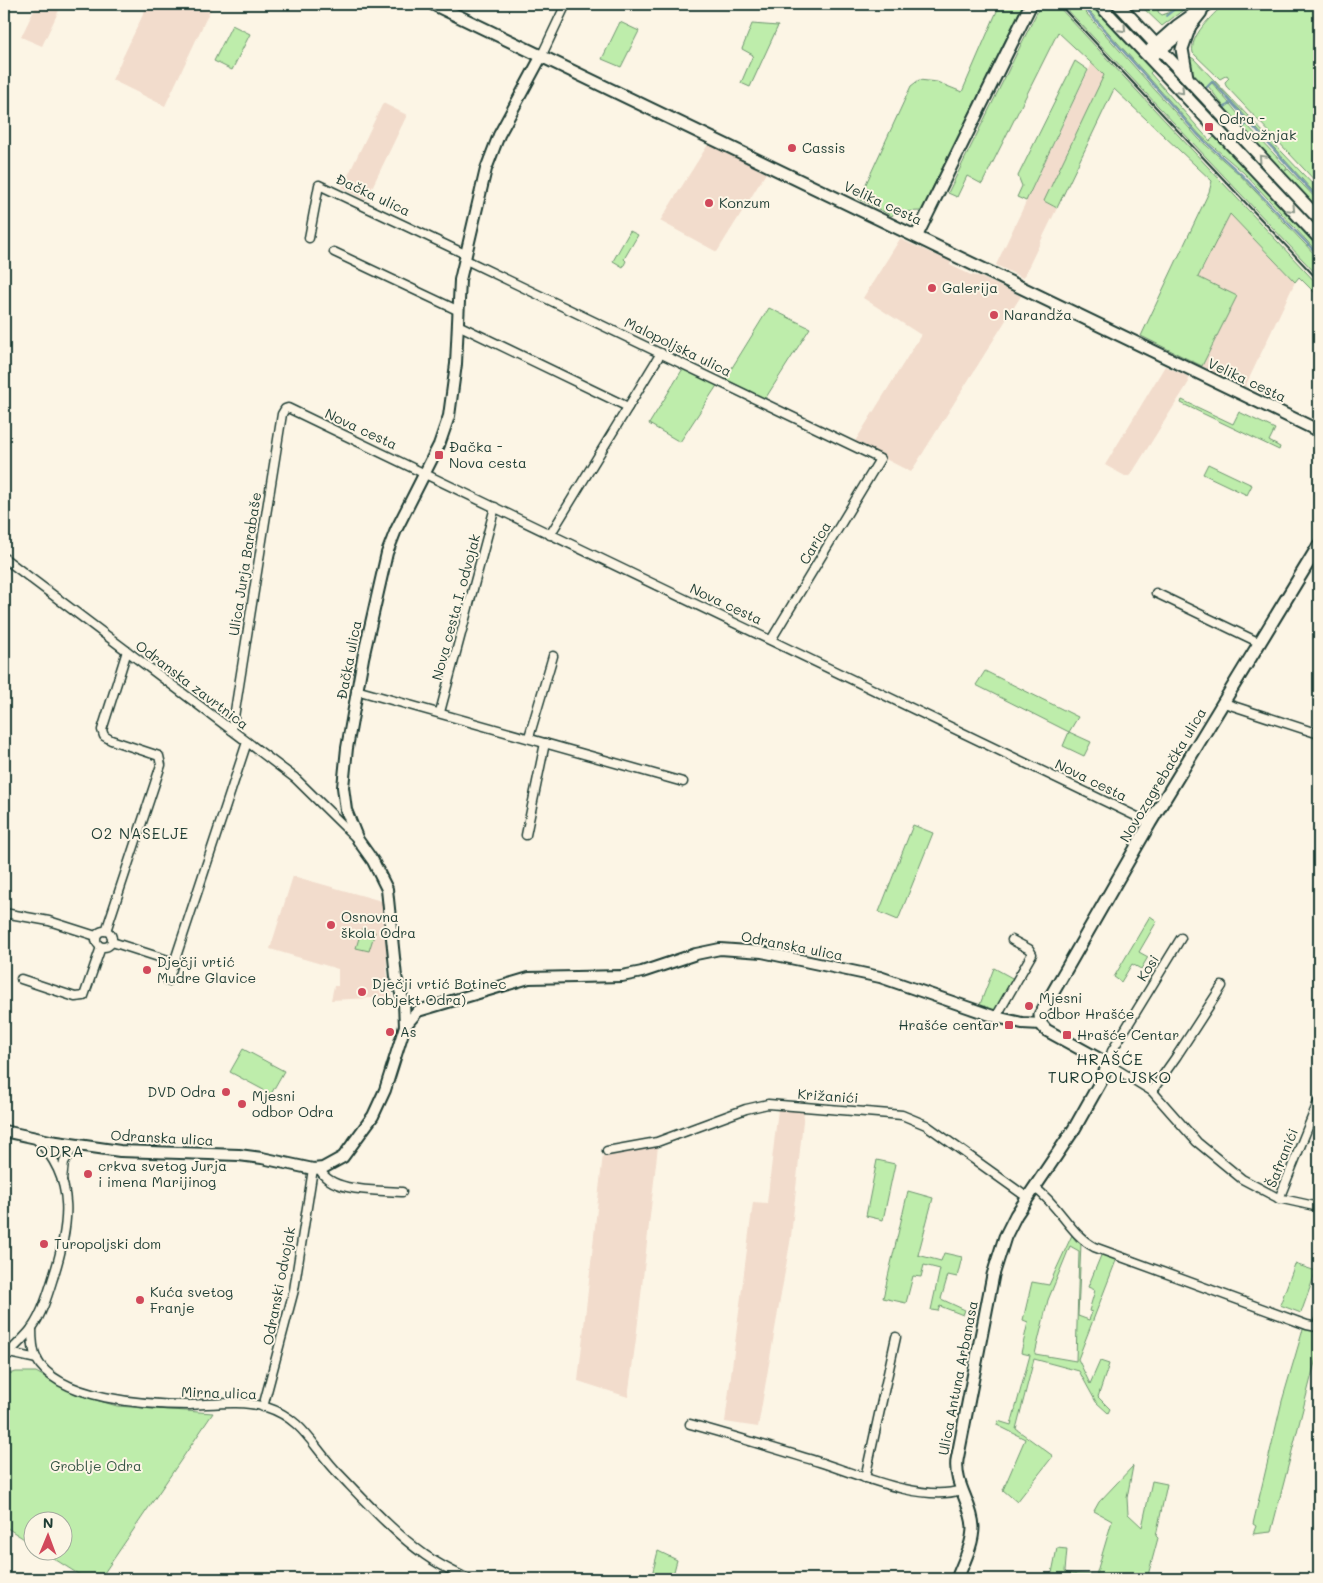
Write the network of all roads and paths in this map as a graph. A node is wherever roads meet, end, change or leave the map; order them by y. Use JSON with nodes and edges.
{"nodes":[{"id":1,"x":432,"y":4,"type":"edge"},
{"id":2,"x":566,"y":4,"type":"edge"},
{"id":3,"x":1031,"y":4,"type":"edge"},
{"id":4,"x":1099,"y":4,"type":"edge"},
{"id":5,"x":1118,"y":4,"type":"edge"},
{"id":6,"x":1205,"y":6,"type":"edge"},
{"id":7,"x":1190,"y":26,"type":"junction"},
{"id":8,"x":1158,"y":47,"type":"junction"},
{"id":9,"x":1147,"y":55,"type":"junction"},
{"id":10,"x":541,"y":57,"type":"junction"},
{"id":11,"x":1188,"y":78,"type":"junction"},
{"id":12,"x":1319,"y":219,"type":"edge"},
{"id":13,"x":917,"y":235,"type":"junction"},
{"id":14,"x":310,"y":238,"type":"dead end"},
{"id":15,"x":1319,"y":238,"type":"edge"},
{"id":16,"x":334,"y":252,"type":"dead end"},
{"id":17,"x":464,"y":256,"type":"junction"},
{"id":18,"x":457,"y":310,"type":"junction"},
{"id":19,"x":458,"y":326,"type":"junction"},
{"id":20,"x":661,"y":353,"type":"junction"},
{"id":21,"x":628,"y":407,"type":"junction"},
{"id":22,"x":291,"y":409,"type":"joint"},
{"id":23,"x":1319,"y":431,"type":"edge"},
{"id":24,"x":880,"y":459,"type":"joint"},
{"id":25,"x":424,"y":473,"type":"junction"},
{"id":26,"x":495,"y":507,"type":"junction"},
{"id":27,"x":550,"y":535,"type":"junction"},
{"id":28,"x":1319,"y":545,"type":"edge"},
{"id":29,"x":4,"y":558,"type":"edge"},
{"id":30,"x":1156,"y":593,"type":"dead end"},
{"id":31,"x":771,"y":640,"type":"junction"},
{"id":32,"x":1260,"y":643,"type":"junction"},
{"id":33,"x":127,"y":651,"type":"junction"},
{"id":34,"x":553,"y":656,"type":"dead end"},
{"id":35,"x":356,"y":690,"type":"junction"},
{"id":36,"x":1224,"y":703,"type":"junction"},
{"id":37,"x":440,"y":712,"type":"junction"},
{"id":38,"x":232,"y":730,"type":"junction"},
{"id":39,"x":1319,"y":734,"type":"edge"},
{"id":40,"x":529,"y":737,"type":"junction"},
{"id":41,"x":248,"y":742,"type":"junction"},
{"id":42,"x":545,"y":743,"type":"junction"},
{"id":43,"x":683,"y":782,"type":"dead end"},
{"id":44,"x":345,"y":803,"type":"junction"},
{"id":45,"x":331,"y":812,"type":"junction"},
{"id":46,"x":1150,"y":823,"type":"junction"},
{"id":47,"x":526,"y":835,"type":"dead end"},
{"id":48,"x":358,"y":840,"type":"junction"},
{"id":49,"x":4,"y":913,"type":"edge"},
{"id":50,"x":106,"y":931,"type":"junction"},
{"id":51,"x":96,"y":936,"type":"junction"},
{"id":52,"x":1181,"y":938,"type":"dead end"},
{"id":53,"x":1012,"y":940,"type":"dead end"},
{"id":54,"x":112,"y":942,"type":"junction"},
{"id":55,"x":101,"y":946,"type":"junction"},
{"id":56,"x":174,"y":962,"type":"junction"},
{"id":57,"x":21,"y":979,"type":"dead end"},
{"id":58,"x":168,"y":981,"type":"dead end"},
{"id":59,"x":1222,"y":986,"type":"dead end"},
{"id":60,"x":404,"y":1004,"type":"junction"},
{"id":61,"x":422,"y":1009,"type":"junction"},
{"id":62,"x":996,"y":1017,"type":"junction"},
{"id":63,"x":1041,"y":1024,"type":"junction"},
{"id":64,"x":405,"y":1026,"type":"junction"},
{"id":65,"x":1108,"y":1064,"type":"junction"},
{"id":66,"x":1152,"y":1090,"type":"junction"},
{"id":67,"x":1319,"y":1100,"type":"edge"},
{"id":68,"x":4,"y":1131,"type":"edge"},
{"id":69,"x":36,"y":1138,"type":"junction"},
{"id":70,"x":75,"y":1145,"type":"junction"},
{"id":71,"x":608,"y":1151,"type":"dead end"},
{"id":72,"x":316,"y":1169,"type":"junction"},
{"id":73,"x":62,"y":1184,"type":"junction"},
{"id":74,"x":1035,"y":1188,"type":"junction"},
{"id":75,"x":402,"y":1192,"type":"dead end"},
{"id":76,"x":1028,"y":1198,"type":"junction"},
{"id":77,"x":1279,"y":1199,"type":"junction"},
{"id":78,"x":1319,"y":1207,"type":"edge"},
{"id":79,"x":1318,"y":1324,"type":"edge"},
{"id":80,"x":32,"y":1328,"type":"junction"},
{"id":81,"x":896,"y":1337,"type":"dead end"},
{"id":82,"x":6,"y":1356,"type":"edge"},
{"id":83,"x":37,"y":1359,"type":"junction"},
{"id":84,"x":263,"y":1407,"type":"junction"},
{"id":85,"x":690,"y":1424,"type":"dead end"},
{"id":86,"x":865,"y":1478,"type":"junction"},
{"id":87,"x":961,"y":1490,"type":"junction"},
{"id":88,"x":468,"y":1579,"type":"edge"},
{"id":89,"x":957,"y":1579,"type":"edge"}],
"edges":[{"from":1,"to":10,"type":"main road","name":"Velika cesta"},
{"from":2,"to":10,"type":"street"},
{"from":3,"to":13,"type":"main road"},
{"from":4,"to":9,"type":"main road","one_way":true},
{"from":5,"to":8,"type":"main road"},
{"from":6,"to":7,"type":"main road"},
{"from":6,"to":8,"type":"main road"},
{"from":7,"to":8,"type":"main road"},
{"from":7,"to":11,"type":"main road"},
{"from":8,"to":9,"type":"main road"},
{"from":8,"to":11,"type":"main road"},
{"from":9,"to":15,"type":"main road","one_way":true},
{"from":10,"to":13,"type":"main road","name":"Velika cesta"},
{"from":10,"to":17,"type":"street","name":"Đačka ulica"},
{"from":12,"to":11,"type":"main road","one_way":true},
{"from":13,"to":23,"type":"main road","name":"Velika cesta"},
{"from":14,"to":17,"type":"street","name":"Đačka ulica"},
{"from":16,"to":18,"type":"street"},
{"from":17,"to":18,"type":"street","name":"Đačka ulica"},
{"from":17,"to":20,"type":"street","name":"Malopoljska ulica"},
{"from":18,"to":19,"type":"street","name":"Đačka ulica"},
{"from":19,"to":21,"type":"street"},
{"from":19,"to":25,"type":"street","name":"Đačka ulica"},
{"from":20,"to":21,"type":"street"},
{"from":20,"to":24,"type":"street","name":"Malopoljska ulica"},
{"from":21,"to":27,"type":"street"},
{"from":22,"to":25,"type":"street","name":"Nova cesta"},
{"from":22,"to":38,"type":"street","name":"Ulica Jurja Barabaše"},
{"from":24,"to":31,"type":"street","name":"Carica"},
{"from":25,"to":26,"type":"street","name":"Nova cesta"},
{"from":25,"to":35,"type":"street","name":"Đačka ulica"},
{"from":26,"to":27,"type":"street","name":"Nova cesta"},
{"from":26,"to":37,"type":"street","name":"Nova cesta I. odvojak"},
{"from":27,"to":31,"type":"street","name":"Nova cesta"},
{"from":28,"to":32,"type":"main road","name":"Novozagrebačka ulica"},
{"from":29,"to":33,"type":"street","name":"Odranska zavrtnica"},
{"from":30,"to":32,"type":"street"},
{"from":31,"to":46,"type":"street","name":"Nova cesta"},
{"from":32,"to":36,"type":"main road","name":"Novozagrebačka ulica"},
{"from":33,"to":38,"type":"street","name":"Odranska zavrtnica"},
{"from":33,"to":50,"type":"street"},
{"from":34,"to":40,"type":"street"},
{"from":35,"to":37,"type":"street"},
{"from":35,"to":44,"type":"street","name":"Đačka ulica"},
{"from":36,"to":39,"type":"street"},
{"from":36,"to":46,"type":"main road","name":"Novozagrebačka ulica"},
{"from":37,"to":40,"type":"street"},
{"from":38,"to":41,"type":"street","name":"Odranska zavrtnica"},
{"from":40,"to":42,"type":"street"},
{"from":41,"to":45,"type":"street","name":"Odranska zavrtnica"},
{"from":41,"to":56,"type":"street"},
{"from":42,"to":43,"type":"street"},
{"from":42,"to":47,"type":"street"},
{"from":44,"to":45,"type":"street"},
{"from":44,"to":48,"type":"street","name":"Đačka ulica"},
{"from":45,"to":48,"type":"street","name":"Odranska zavrtnica"},
{"from":46,"to":63,"type":"main road","name":"Novozagrebačka ulica"},
{"from":48,"to":60,"type":"street","name":"Đačka ulica"},
{"from":49,"to":51,"type":"street"},
{"from":50,"to":51,"type":"street"},
{"from":50,"to":54,"type":"street"},
{"from":51,"to":55,"type":"street"},
{"from":52,"to":65,"type":"street","name":"Kosi"},
{"from":53,"to":62,"type":"street"},
{"from":54,"to":55,"type":"street"},
{"from":54,"to":56,"type":"street"},
{"from":55,"to":57,"type":"street"},
{"from":56,"to":58,"type":"street"},
{"from":59,"to":66,"type":"street"},
{"from":60,"to":61,"type":"street"},
{"from":60,"to":64,"type":"street","name":"Đačka ulica"},
{"from":61,"to":62,"type":"street","name":"Odranska ulica"},
{"from":61,"to":64,"type":"street","name":"Odranska ulica"},
{"from":62,"to":63,"type":"street","name":"Odranska ulica"},
{"from":63,"to":65,"type":"main road"},
{"from":64,"to":72,"type":"street","name":"Odranska ulica"},
{"from":65,"to":66,"type":"street"},
{"from":65,"to":74,"type":"main road","name":"Ulica Antuna Arbanasa"},
{"from":66,"to":77,"type":"street"},
{"from":67,"to":77,"type":"street","name":"Šafranići"},
{"from":68,"to":69,"type":"street","name":"Odranska ulica"},
{"from":69,"to":70,"type":"street","name":"Odranska ulica"},
{"from":69,"to":73,"type":"street"},
{"from":70,"to":72,"type":"street","name":"Odranska ulica"},
{"from":70,"to":73,"type":"street"},
{"from":71,"to":76,"type":"street","name":"Križanići"},
{"from":72,"to":75,"type":"street","name":"Odranska ulica"},
{"from":72,"to":84,"type":"street","name":"Odranski odvojak"},
{"from":73,"to":80,"type":"street"},
{"from":74,"to":76,"type":"main road","name":"Ulica Antuna Arbanasa"},
{"from":74,"to":79,"type":"street"},
{"from":76,"to":87,"type":"main road","name":"Ulica Antuna Arbanasa"},
{"from":77,"to":78,"type":"street"},
{"from":80,"to":82,"type":"street"},
{"from":80,"to":83,"type":"street"},
{"from":81,"to":86,"type":"street"},
{"from":82,"to":83,"type":"street"},
{"from":83,"to":84,"type":"street","name":"Mirna ulica"},
{"from":84,"to":88,"type":"street","name":"Mirna ulica"},
{"from":85,"to":86,"type":"street"},
{"from":86,"to":87,"type":"street"},
{"from":87,"to":89,"type":"main road","name":"Ulica Antuna Arbanasa"}]}
